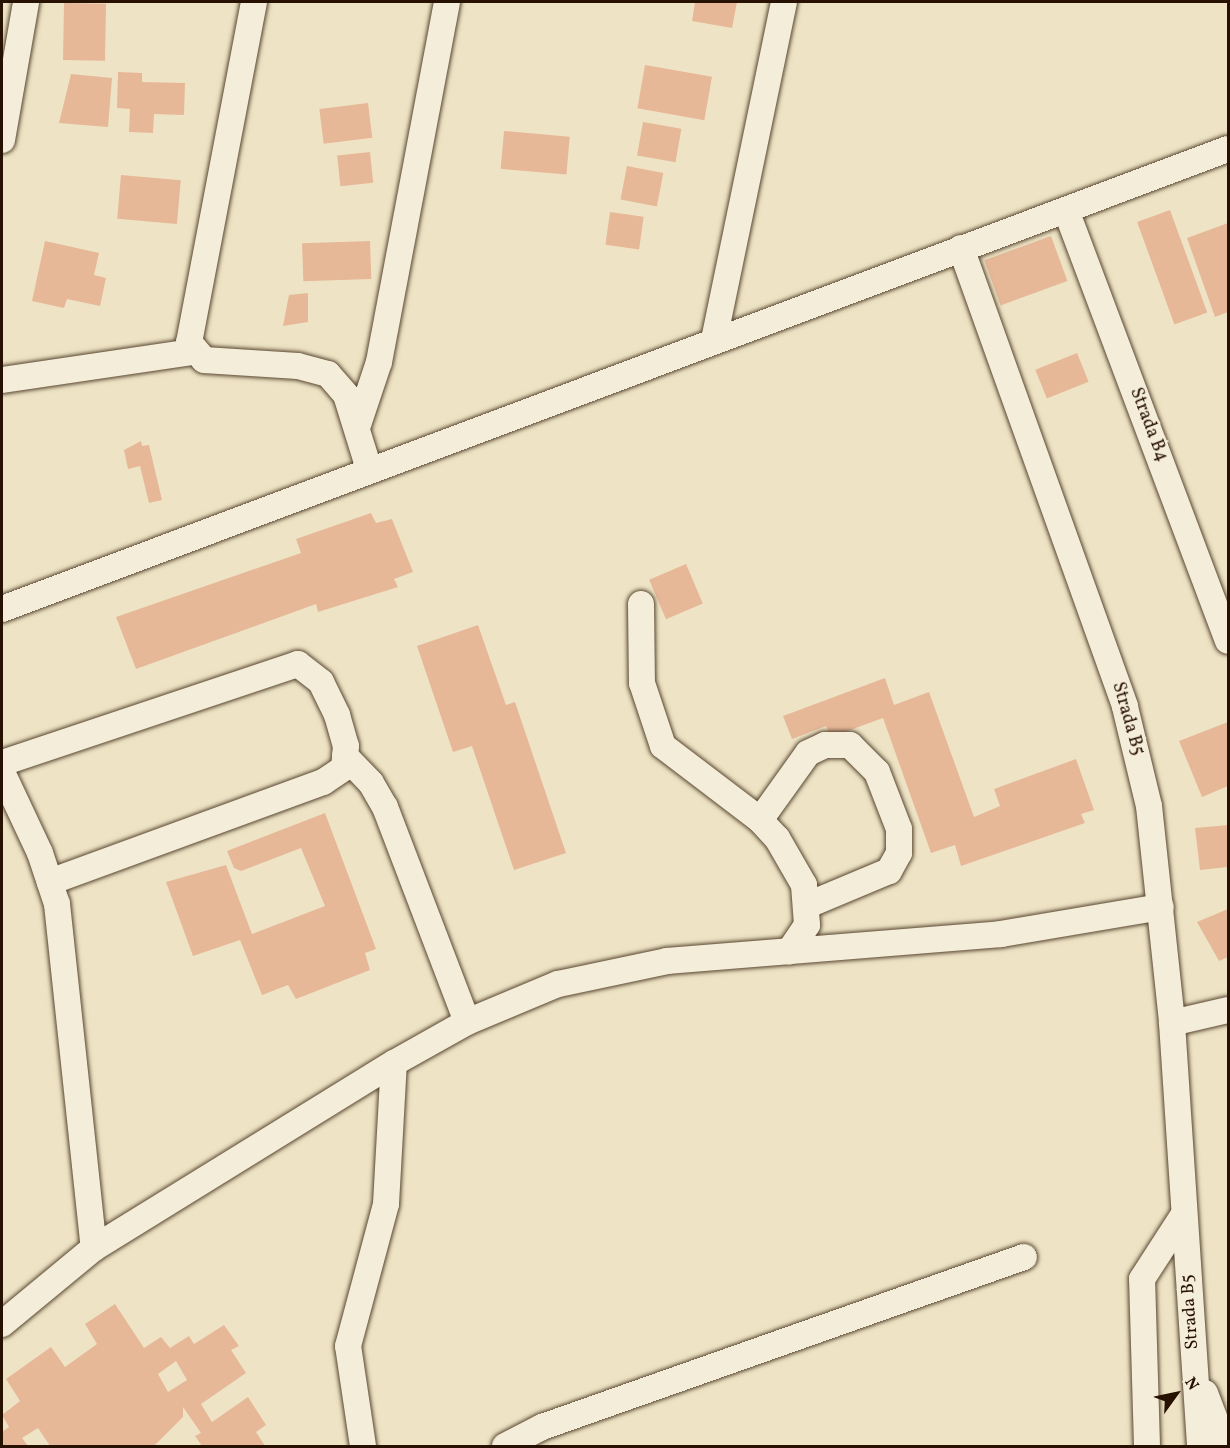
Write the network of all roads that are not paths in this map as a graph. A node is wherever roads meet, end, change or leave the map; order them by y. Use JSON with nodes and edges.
{"nodes":[{"id":1,"x":26,"y":2,"type":"edge"},
{"id":2,"x":254,"y":2,"type":"edge"},
{"id":3,"x":447,"y":2,"type":"edge"},
{"id":4,"x":784,"y":2,"type":"edge"},
{"id":5,"x":2,"y":140,"type":"edge"},
{"id":6,"x":1228,"y":149,"type":"edge"},
{"id":7,"x":1066,"y":210,"type":"junction"},
{"id":8,"x":961,"y":249,"type":"junction"},
{"id":9,"x":714,"y":340,"type":"junction"},
{"id":10,"x":192,"y":352,"type":"junction"},
{"id":11,"x":2,"y":380,"type":"edge"},
{"id":12,"x":358,"y":425,"type":"junction"},
{"id":13,"x":369,"y":469,"type":"junction"},
{"id":14,"x":640,"y":604,"type":"dead end"},
{"id":15,"x":2,"y":609,"type":"edge"},
{"id":16,"x":1228,"y":640,"type":"edge"},
{"id":17,"x":345,"y":756,"type":"junction"},
{"id":18,"x":2,"y":763,"type":"edge"},
{"id":19,"x":2,"y":772,"type":"edge"},
{"id":20,"x":760,"y":820,"type":"junction"},
{"id":21,"x":50,"y":882,"type":"junction"},
{"id":22,"x":808,"y":905,"type":"junction"},
{"id":23,"x":1161,"y":907,"type":"junction"},
{"id":24,"x":789,"y":952,"type":"junction"},
{"id":25,"x":1228,"y":1010,"type":"edge"},
{"id":26,"x":467,"y":1022,"type":"junction"},
{"id":27,"x":1172,"y":1023,"type":"junction"},
{"id":28,"x":394,"y":1063,"type":"junction"},
{"id":29,"x":1184,"y":1214,"type":"junction"},
{"id":30,"x":94,"y":1248,"type":"junction"},
{"id":31,"x":1024,"y":1257,"type":"dead end"},
{"id":32,"x":2,"y":1324,"type":"edge"},
{"id":33,"x":1196,"y":1370,"type":"junction"},
{"id":34,"x":363,"y":1446,"type":"edge"},
{"id":35,"x":505,"y":1446,"type":"edge"},
{"id":36,"x":1147,"y":1446,"type":"edge"},
{"id":37,"x":1200,"y":1446,"type":"edge"},
{"id":38,"x":1225,"y":1446,"type":"edge"}],
"edges":[{"from":1,"to":5,"type":"street"},
{"from":2,"to":10,"type":"street"},
{"from":3,"to":12,"type":"street"},
{"from":4,"to":9,"type":"street"},
{"from":6,"to":7,"type":"street"},
{"from":7,"to":8,"type":"street"},
{"from":7,"to":16,"type":"street","name":"Strada B4"},
{"from":8,"to":9,"type":"street"},
{"from":8,"to":23,"type":"street","name":"Strada B5"},
{"from":9,"to":13,"type":"street"},
{"from":10,"to":11,"type":"street"},
{"from":10,"to":12,"type":"street"},
{"from":12,"to":13,"type":"street"},
{"from":13,"to":15,"type":"street"},
{"from":14,"to":20,"type":"street"},
{"from":17,"to":18,"type":"street"},
{"from":17,"to":21,"type":"street"},
{"from":17,"to":26,"type":"street"},
{"from":19,"to":21,"type":"street"},
{"from":20,"to":22,"type":"street"},
{"from":20,"to":22,"type":"street"},
{"from":21,"to":30,"type":"street"},
{"from":22,"to":24,"type":"street"},
{"from":23,"to":24,"type":"street"},
{"from":23,"to":27,"type":"street","name":"Strada B5"},
{"from":24,"to":26,"type":"street"},
{"from":25,"to":27,"type":"street"},
{"from":26,"to":28,"type":"street"},
{"from":27,"to":29,"type":"street","name":"Strada B5"},
{"from":28,"to":30,"type":"street"},
{"from":28,"to":34,"type":"street"},
{"from":29,"to":33,"type":"street","name":"Strada B5"},
{"from":29,"to":36,"type":"street"},
{"from":30,"to":32,"type":"street"},
{"from":31,"to":35,"type":"street"},
{"from":33,"to":37,"type":"street","name":"Strada B5"},
{"from":33,"to":38,"type":"street"}]}
